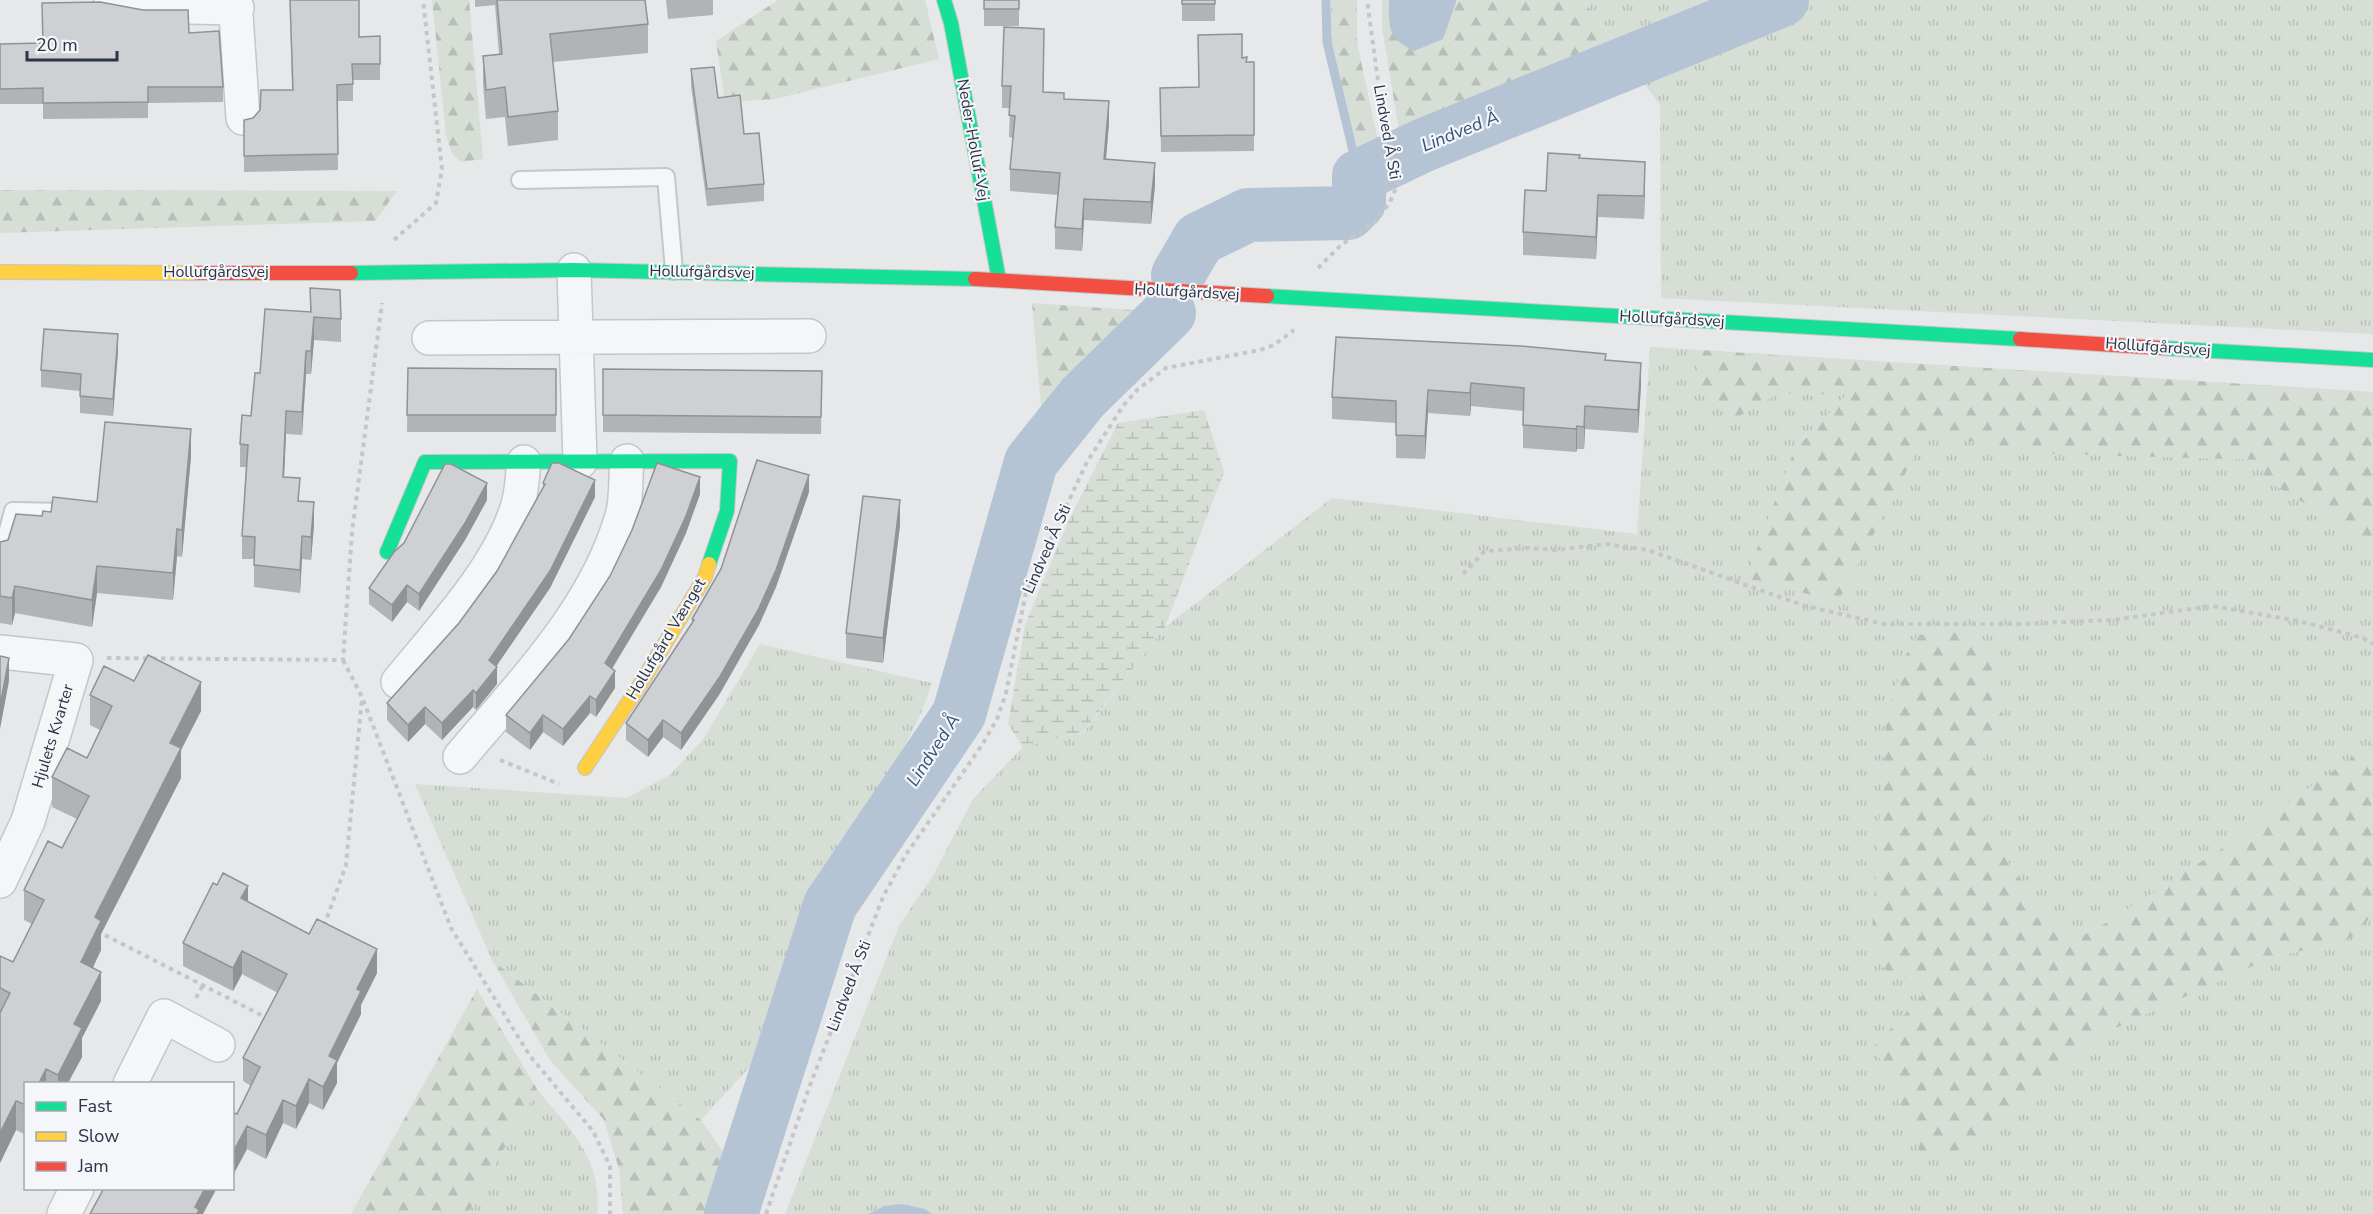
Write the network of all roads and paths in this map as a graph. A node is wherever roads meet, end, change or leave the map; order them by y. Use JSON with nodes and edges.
{"nodes":[{"id":1,"x":111,"y":0,"type":"edge"},
{"id":2,"x":423,"y":0,"type":"edge"},
{"id":3,"x":944,"y":0,"type":"edge"},
{"id":4,"x":1367,"y":0,"type":"edge"},
{"id":5,"x":236,"y":4,"type":"edge"},
{"id":6,"x":243,"y":118,"type":"edge"},
{"id":7,"x":520,"y":180,"type":"dead end"},
{"id":8,"x":574,"y":270,"type":"junction"},
{"id":9,"x":674,"y":271,"type":"junction"},
{"id":10,"x":0,"y":272,"type":"edge"},
{"id":11,"x":386,"y":273,"type":"junction"},
{"id":12,"x":999,"y":280,"type":"junction"},
{"id":13,"x":1309,"y":298,"type":"junction"},
{"id":14,"x":809,"y":336,"type":"dead end"},
{"id":15,"x":429,"y":338,"type":"dead end"},
{"id":16,"x":576,"y":338,"type":"junction"},
{"id":17,"x":2373,"y":360,"type":"edge"},
{"id":18,"x":627,"y":461,"type":"junction"},
{"id":19,"x":524,"y":462,"type":"junction"},
{"id":20,"x":580,"y":462,"type":"junction"},
{"id":21,"x":67,"y":512,"type":"edge"},
{"id":22,"x":387,"y":552,"type":"dead end"},
{"id":23,"x":0,"y":560,"type":"edge"},
{"id":24,"x":1463,"y":574,"type":"dead end"},
{"id":25,"x":2373,"y":644,"type":"edge"},
{"id":26,"x":0,"y":652,"type":"edge"},
{"id":27,"x":76,"y":660,"type":"junction"},
{"id":28,"x":343,"y":660,"type":"junction"},
{"id":29,"x":398,"y":682,"type":"dead end"},
{"id":30,"x":362,"y":697,"type":"junction"},
{"id":31,"x":465,"y":751,"type":"joint"},
{"id":32,"x":585,"y":768,"type":"joint"},
{"id":33,"x":0,"y":881,"type":"edge"},
{"id":34,"x":315,"y":926,"type":"edge"},
{"id":35,"x":91,"y":928,"type":"edge"},
{"id":36,"x":272,"y":1008,"type":"edge"},
{"id":37,"x":267,"y":1018,"type":"junction"},
{"id":38,"x":262,"y":1028,"type":"edge"},
{"id":39,"x":218,"y":1045,"type":"dead end"},
{"id":40,"x":131,"y":1082,"type":"edge"},
{"id":41,"x":76,"y":1190,"type":"edge"},
{"id":42,"x":64,"y":1214,"type":"edge"},
{"id":43,"x":610,"y":1214,"type":"edge"},
{"id":44,"x":766,"y":1214,"type":"edge"}],
"edges":[{"from":1,"to":5,"type":"street"},
{"from":2,"to":11,"type":"path"},
{"from":3,"to":12,"type":"street","name":"Neder-Holluf-Vej"},
{"from":4,"to":13,"type":"path","name":"Lindved Å Sti"},
{"from":5,"to":6,"type":"street"},
{"from":7,"to":9,"type":"lane"},
{"from":8,"to":9,"type":"street","name":"Hollufgårdsvej"},
{"from":8,"to":11,"type":"street","name":"Hollufgårdsvej"},
{"from":8,"to":16,"type":"street"},
{"from":9,"to":12,"type":"street","name":"Hollufgårdsvej"},
{"from":10,"to":11,"type":"street","name":"Hollufgårdsvej"},
{"from":11,"to":28,"type":"path"},
{"from":12,"to":13,"type":"street","name":"Hollufgårdsvej"},
{"from":13,"to":17,"type":"street","name":"Hollufgårdsvej"},
{"from":13,"to":44,"type":"path","name":"Lindved Å Sti"},
{"from":14,"to":16,"type":"street"},
{"from":15,"to":16,"type":"street"},
{"from":16,"to":20,"type":"street"},
{"from":18,"to":20,"type":"street","name":"Hollufgård Vænget"},
{"from":18,"to":31,"type":"street"},
{"from":18,"to":32,"type":"street","name":"Hollufgård Vænget"},
{"from":19,"to":20,"type":"street","name":"Hollufgård Vænget"},
{"from":19,"to":22,"type":"street","name":"Hollufgård Vænget"},
{"from":19,"to":29,"type":"street"},
{"from":21,"to":23,"type":"lane"},
{"from":24,"to":25,"type":"path"},
{"from":26,"to":27,"type":"street","name":"Hjulets Kvarter"},
{"from":27,"to":28,"type":"path"},
{"from":27,"to":33,"type":"street","name":"Hjulets Kvarter"},
{"from":28,"to":30,"type":"path"},
{"from":30,"to":34,"type":"path"},
{"from":30,"to":43,"type":"path"},
{"from":31,"to":32,"type":"path"},
{"from":35,"to":37,"type":"path"},
{"from":36,"to":37,"type":"path"},
{"from":37,"to":38,"type":"path"},
{"from":39,"to":40,"type":"street"},
{"from":41,"to":42,"type":"street"}]}
